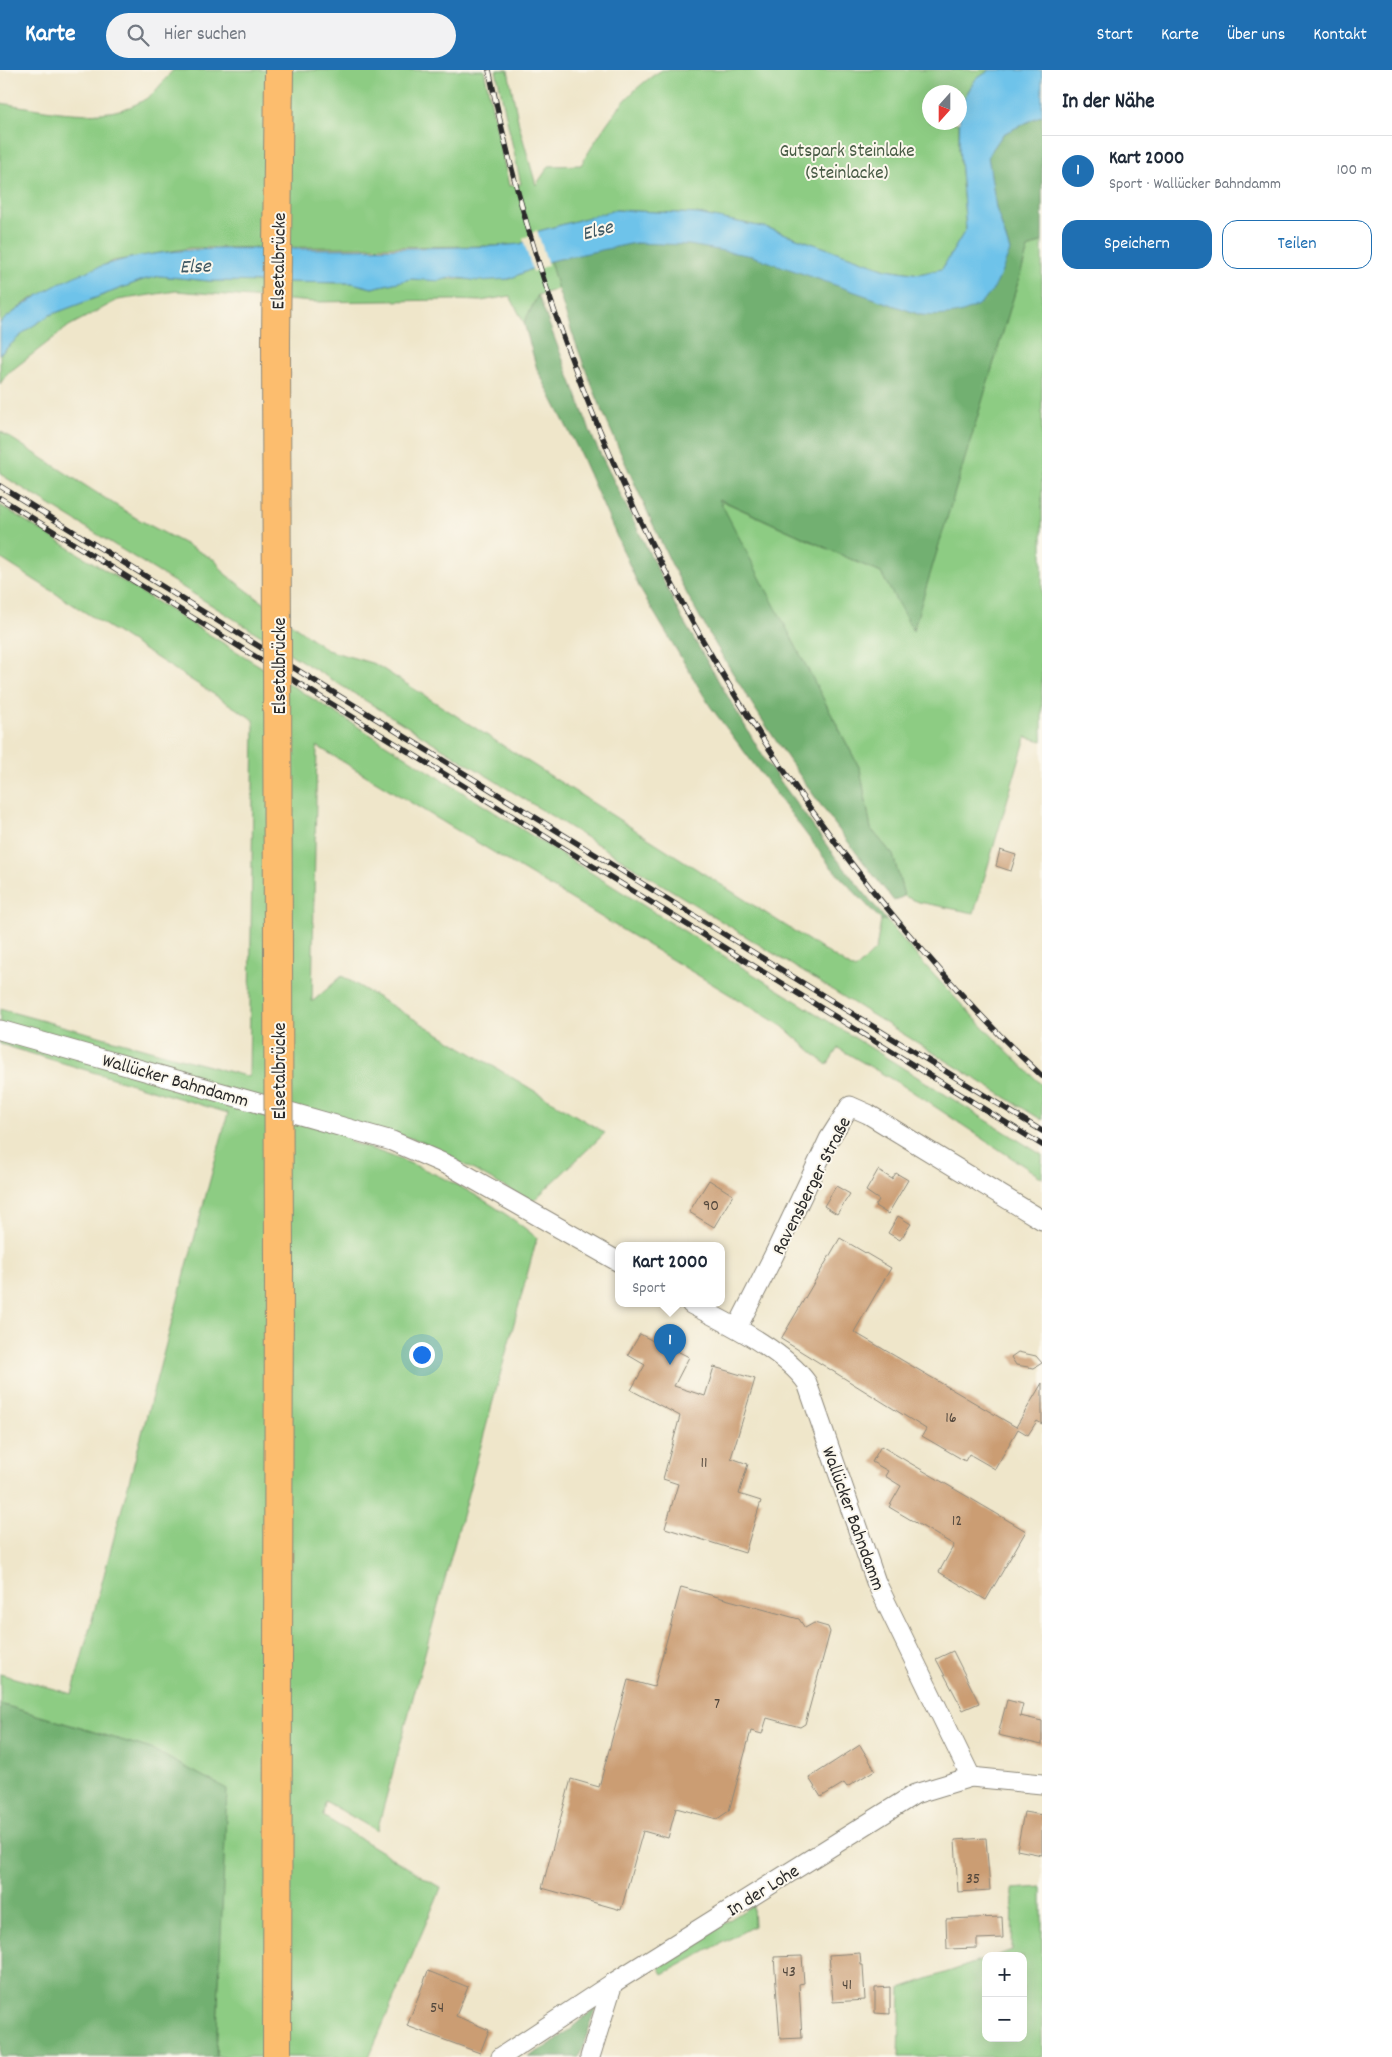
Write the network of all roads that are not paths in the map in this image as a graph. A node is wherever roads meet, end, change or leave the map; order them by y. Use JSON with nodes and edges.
{"nodes":[{"id":1,"x":279,"y":70,"type":"edge"},
{"id":2,"x":0,"y":1030,"type":"edge"},
{"id":3,"x":1042,"y":1220,"type":"edge"},
{"id":4,"x":615,"y":1260,"type":"edge"},
{"id":5,"x":698,"y":1307,"type":"edge"},
{"id":6,"x":736,"y":1328,"type":"junction"},
{"id":7,"x":971,"y":1777,"type":"junction"},
{"id":8,"x":1042,"y":1784,"type":"edge"},
{"id":9,"x":613,"y":1982,"type":"junction"},
{"id":10,"x":278,"y":2057,"type":"edge"},
{"id":11,"x":501,"y":2057,"type":"edge"},
{"id":12,"x":590,"y":2057,"type":"edge"}],
"edges":[{"from":1,"to":10,"type":"main road","name":"Elsetalbrücke","bridge":true},
{"from":2,"to":4,"type":"street","name":"Wallücker Bahndamm"},
{"from":3,"to":6,"type":"street","name":"Ravensberger Straße"},
{"from":5,"to":6,"type":"street","name":"Wallücker Bahndamm"},
{"from":6,"to":7,"type":"street","name":"Wallücker Bahndamm"},
{"from":7,"to":8,"type":"street","name":"In der Lohe"},
{"from":7,"to":9,"type":"street","name":"In der Lohe"},
{"from":9,"to":11,"type":"street","name":"In der Lohe"},
{"from":9,"to":12,"type":"street"}]}
